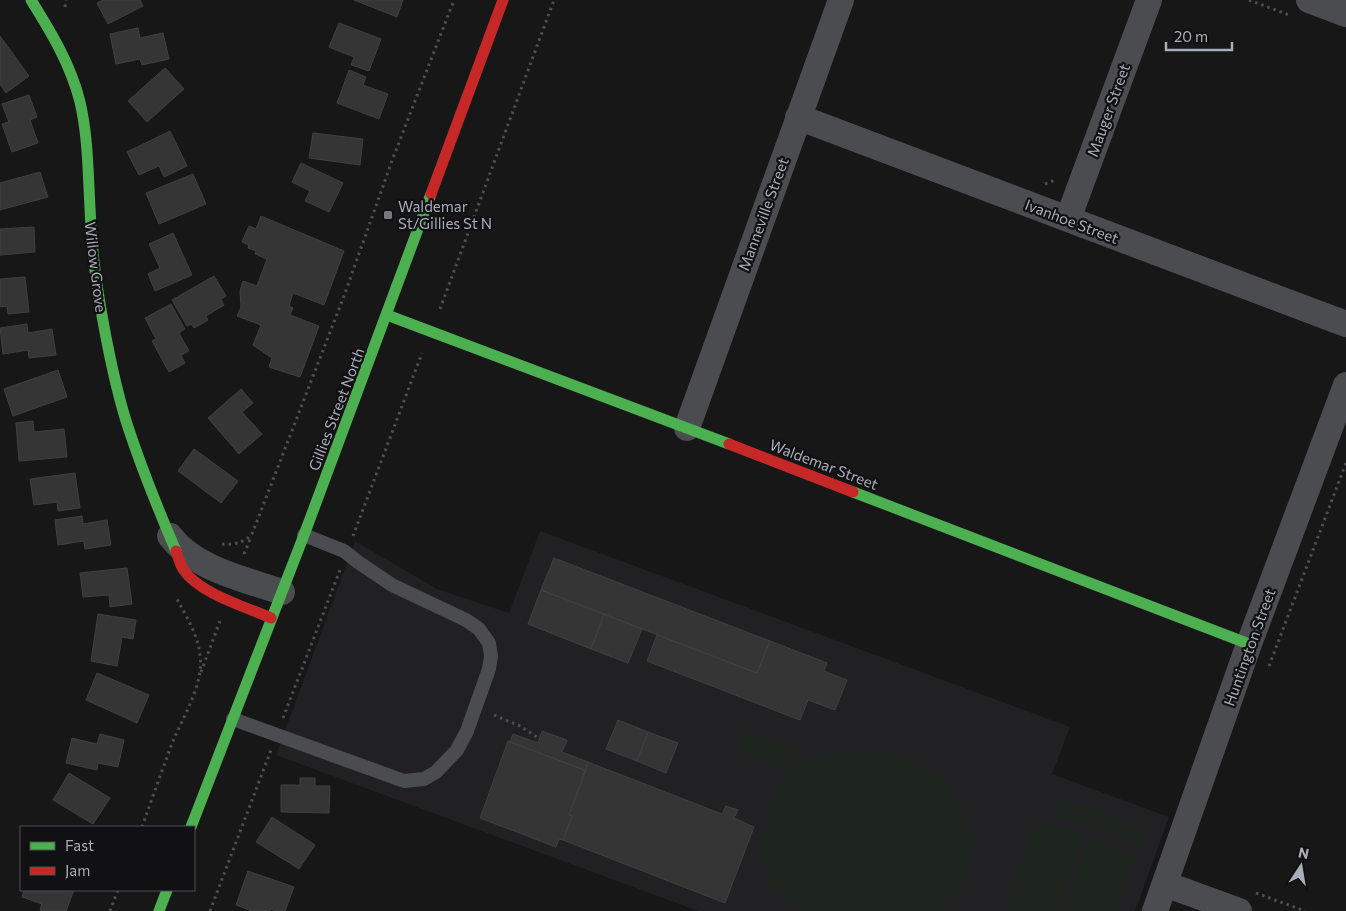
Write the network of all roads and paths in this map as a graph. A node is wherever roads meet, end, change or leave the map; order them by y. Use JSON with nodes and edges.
{"nodes":[{"id":1,"x":31,"y":0,"type":"edge"},
{"id":2,"x":66,"y":0,"type":"edge"},
{"id":3,"x":454,"y":0,"type":"edge"},
{"id":4,"x":503,"y":0,"type":"edge"},
{"id":5,"x":554,"y":0,"type":"edge"},
{"id":6,"x":841,"y":0,"type":"edge"},
{"id":7,"x":1149,"y":0,"type":"edge"},
{"id":8,"x":1309,"y":0,"type":"edge"},
{"id":9,"x":66,"y":12,"type":"dead end"},
{"id":10,"x":1346,"y":14,"type":"edge"},
{"id":11,"x":798,"y":118,"type":"junction"},
{"id":12,"x":1068,"y":219,"type":"junction"},
{"id":13,"x":439,"y":311,"type":"dead end"},
{"id":14,"x":387,"y":315,"type":"junction"},
{"id":15,"x":1346,"y":324,"type":"edge"},
{"id":16,"x":422,"y":352,"type":"dead end"},
{"id":17,"x":1346,"y":385,"type":"edge"},
{"id":18,"x":687,"y":428,"type":"junction"},
{"id":19,"x":1346,"y":463,"type":"edge"},
{"id":20,"x":304,"y":535,"type":"junction"},
{"id":21,"x":170,"y":536,"type":"junction"},
{"id":22,"x":215,"y":543,"type":"dead end"},
{"id":23,"x":347,"y":553,"type":"junction"},
{"id":24,"x":282,"y":592,"type":"junction"},
{"id":25,"x":271,"y":618,"type":"junction"},
{"id":26,"x":192,"y":629,"type":"dead end"},
{"id":27,"x":1249,"y":644,"type":"junction"},
{"id":28,"x":1275,"y":649,"type":"dead end"},
{"id":29,"x":494,"y":715,"type":"dead end"},
{"id":30,"x":233,"y":719,"type":"junction"},
{"id":31,"x":276,"y":736,"type":"junction"},
{"id":32,"x":540,"y":739,"type":"dead end"},
{"id":33,"x":142,"y":826,"type":"edge"},
{"id":34,"x":191,"y":826,"type":"edge"},
{"id":35,"x":1165,"y":884,"type":"junction"},
{"id":36,"x":118,"y":891,"type":"edge"},
{"id":37,"x":167,"y":891,"type":"edge"},
{"id":38,"x":110,"y":911,"type":"edge"},
{"id":39,"x":159,"y":911,"type":"edge"},
{"id":40,"x":210,"y":911,"type":"edge"},
{"id":41,"x":1155,"y":911,"type":"edge"},
{"id":42,"x":1239,"y":911,"type":"edge"}],
"edges":[{"from":1,"to":21,"type":"street","name":"Willow Grove"},
{"from":2,"to":9,"type":"path"},
{"from":3,"to":22,"type":"path"},
{"from":4,"to":14,"type":"street","name":"Gillies Street North"},
{"from":5,"to":13,"type":"path"},
{"from":6,"to":11,"type":"street","name":"Manneville Street"},
{"from":7,"to":12,"type":"street","name":"Mauger Street"},
{"from":8,"to":10,"type":"street"},
{"from":11,"to":12,"type":"street","name":"Ivanhoe Street"},
{"from":11,"to":18,"type":"street","name":"Manneville Street"},
{"from":12,"to":15,"type":"street","name":"Ivanhoe Street"},
{"from":14,"to":18,"type":"street","name":"Waldemar Street"},
{"from":14,"to":20,"type":"street","name":"Gillies Street North"},
{"from":16,"to":23,"type":"path"},
{"from":17,"to":27,"type":"street","name":"Huntington Street"},
{"from":18,"to":27,"type":"street","name":"Waldemar Street"},
{"from":19,"to":28,"type":"path"},
{"from":20,"to":23,"type":"lane"},
{"from":20,"to":24,"type":"street","name":"Gillies Street North"},
{"from":21,"to":24,"type":"street","name":"Willow Grove"},
{"from":21,"to":25,"type":"street","name":"Willow Grove"},
{"from":23,"to":31,"type":"path"},
{"from":23,"to":31,"type":"lane"},
{"from":24,"to":25,"type":"street","name":"Gillies Street North"},
{"from":25,"to":30,"type":"street","name":"Gillies Street North"},
{"from":26,"to":33,"type":"path"},
{"from":27,"to":35,"type":"street","name":"Huntington Street"},
{"from":29,"to":32,"type":"path"},
{"from":30,"to":31,"type":"lane"},
{"from":30,"to":34,"type":"street","name":"Gillies Street North"},
{"from":31,"to":40,"type":"path"},
{"from":35,"to":41,"type":"street","name":"Huntington Street"},
{"from":35,"to":42,"type":"street"},
{"from":36,"to":38,"type":"path"},
{"from":37,"to":39,"type":"street"}]}
